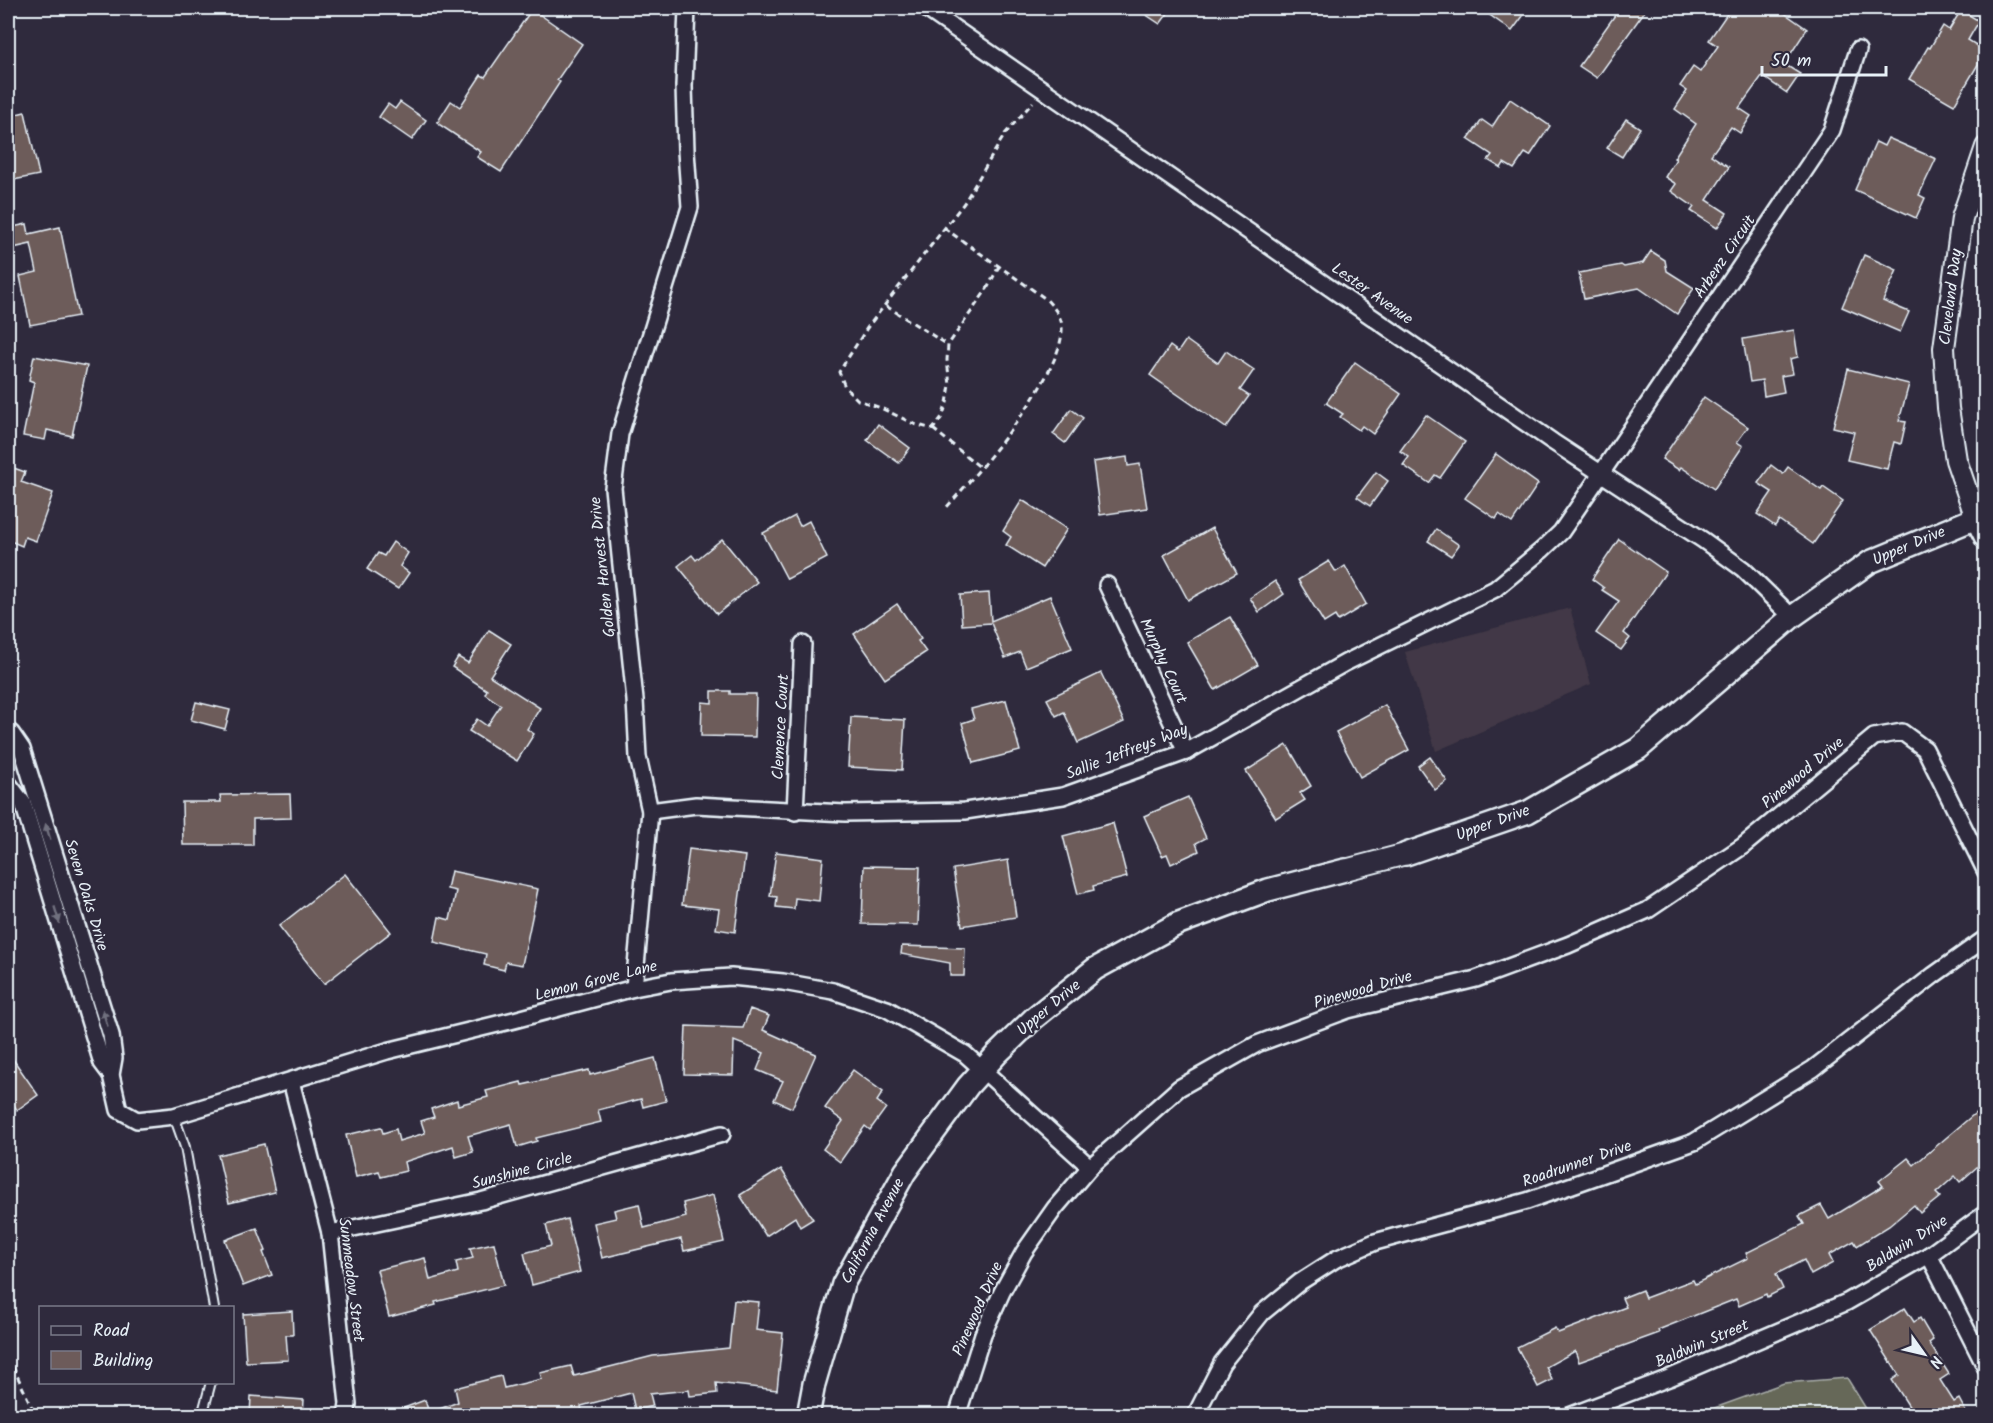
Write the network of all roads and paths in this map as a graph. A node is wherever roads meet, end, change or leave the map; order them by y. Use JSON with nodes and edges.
{"nodes":[{"id":1,"x":687,"y":8,"type":"edge"},
{"id":2,"x":925,"y":8,"type":"edge"},
{"id":3,"x":1858,"y":50,"type":"dead end"},
{"id":4,"x":1044,"y":90,"type":"junction"},
{"id":5,"x":1986,"y":147,"type":"edge"},
{"id":6,"x":944,"y":228,"type":"junction"},
{"id":7,"x":999,"y":266,"type":"junction"},
{"id":8,"x":885,"y":305,"type":"junction"},
{"id":9,"x":948,"y":345,"type":"junction"},
{"id":10,"x":933,"y":429,"type":"junction"},
{"id":11,"x":981,"y":468,"type":"junction"},
{"id":12,"x":1601,"y":474,"type":"junction"},
{"id":13,"x":946,"y":508,"type":"dead end"},
{"id":14,"x":1981,"y":517,"type":"edge"},
{"id":15,"x":1986,"y":538,"type":"edge"},
{"id":16,"x":1107,"y":585,"type":"dead end"},
{"id":17,"x":1792,"y":617,"type":"junction"},
{"id":18,"x":803,"y":645,"type":"dead end"},
{"id":19,"x":8,"y":732,"type":"edge"},
{"id":20,"x":1186,"y":752,"type":"junction"},
{"id":21,"x":8,"y":783,"type":"edge"},
{"id":22,"x":650,"y":811,"type":"junction"},
{"id":23,"x":795,"y":812,"type":"junction"},
{"id":24,"x":1406,"y":854,"type":"joint"},
{"id":25,"x":1345,"y":870,"type":"joint"},
{"id":26,"x":1986,"y":872,"type":"edge"},
{"id":27,"x":1986,"y":938,"type":"edge"},
{"id":28,"x":634,"y":988,"type":"junction"},
{"id":29,"x":983,"y":1069,"type":"junction"},
{"id":30,"x":111,"y":1075,"type":"junction"},
{"id":31,"x":291,"y":1081,"type":"junction"},
{"id":32,"x":174,"y":1116,"type":"junction"},
{"id":33,"x":136,"y":1120,"type":"joint"},
{"id":34,"x":722,"y":1134,"type":"dead end"},
{"id":35,"x":1090,"y":1167,"type":"junction"},
{"id":36,"x":1986,"y":1213,"type":"edge"},
{"id":37,"x":330,"y":1233,"type":"junction"},
{"id":38,"x":1929,"y":1255,"type":"junction"},
{"id":39,"x":1846,"y":1302,"type":"joint"},
{"id":40,"x":214,"y":1306,"type":"edge"},
{"id":41,"x":13,"y":1367,"type":"dead end"},
{"id":42,"x":1986,"y":1368,"type":"edge"},
{"id":43,"x":211,"y":1384,"type":"edge"},
{"id":44,"x":36,"y":1416,"type":"edge"},
{"id":45,"x":202,"y":1416,"type":"edge"},
{"id":46,"x":346,"y":1416,"type":"edge"},
{"id":47,"x":808,"y":1416,"type":"edge"},
{"id":48,"x":957,"y":1416,"type":"edge"},
{"id":49,"x":1195,"y":1416,"type":"edge"},
{"id":50,"x":1569,"y":1416,"type":"edge"}],
"edges":[{"from":1,"to":22,"type":"street","name":"Golden Harvest Drive"},
{"from":2,"to":4,"type":"street","name":"Lester Avenue"},
{"from":3,"to":12,"type":"street","name":"Arbenz Circuit"},
{"from":4,"to":6,"type":"path"},
{"from":4,"to":12,"type":"street","name":"Lester Avenue"},
{"from":5,"to":14,"type":"street","name":"Cleveland Way"},
{"from":6,"to":7,"type":"path"},
{"from":6,"to":8,"type":"path"},
{"from":7,"to":9,"type":"path"},
{"from":7,"to":11,"type":"path"},
{"from":8,"to":9,"type":"path"},
{"from":8,"to":10,"type":"path"},
{"from":9,"to":10,"type":"path"},
{"from":10,"to":11,"type":"path"},
{"from":11,"to":13,"type":"path"},
{"from":12,"to":17,"type":"street","name":"Lester Avenue"},
{"from":12,"to":20,"type":"street","name":"Sallie Jeffreys Way"},
{"from":14,"to":15,"type":"main road"},
{"from":14,"to":17,"type":"main road","name":"Upper Drive"},
{"from":16,"to":20,"type":"street","name":"Murphy Court"},
{"from":17,"to":24,"type":"main road","name":"Upper Drive"},
{"from":18,"to":23,"type":"street","name":"Clemence Court"},
{"from":30,"to":19,"type":"street","name":"Seven Oaks Drive","one_way":true},
{"from":20,"to":23,"type":"street","name":"Sallie Jeffreys Way"},
{"from":21,"to":30,"type":"street","name":"Seven Oaks Drive","one_way":true},
{"from":22,"to":23,"type":"street","name":"Sallie Jeffreys Way"},
{"from":22,"to":28,"type":"street","name":"Golden Harvest Drive"},
{"from":24,"to":25,"type":"street","name":"Upper Drive"},
{"from":25,"to":29,"type":"main road","name":"Upper Drive"},
{"from":26,"to":35,"type":"street","name":"Pinewood Drive"},
{"from":27,"to":49,"type":"street","name":"Roadrunner Drive"},
{"from":28,"to":29,"type":"street","name":"Lemon Grove Lane"},
{"from":28,"to":31,"type":"street","name":"Lemon Grove Lane"},
{"from":29,"to":35,"type":"street","name":"Lemon Grove Lane"},
{"from":29,"to":47,"type":"main road","name":"California Avenue"},
{"from":30,"to":33,"type":"street","name":"Seven Oaks Drive"},
{"from":31,"to":32,"type":"street","name":"Lemon Grove Lane"},
{"from":31,"to":37,"type":"street","name":"Sunmeadow Street"},
{"from":32,"to":33,"type":"street","name":"Lemon Grove Lane"},
{"from":32,"to":40,"type":"lane"},
{"from":34,"to":37,"type":"street","name":"Sunshine Circle"},
{"from":35,"to":48,"type":"street","name":"Pinewood Drive"},
{"from":36,"to":38,"type":"street","name":"Baldwin Drive"},
{"from":37,"to":46,"type":"street","name":"Sunmeadow Street"},
{"from":38,"to":39,"type":"street","name":"Baldwin Drive"},
{"from":38,"to":42,"type":"street"},
{"from":39,"to":50,"type":"street","name":"Baldwin Street"},
{"from":41,"to":44,"type":"path"},
{"from":43,"to":45,"type":"lane"}]}
